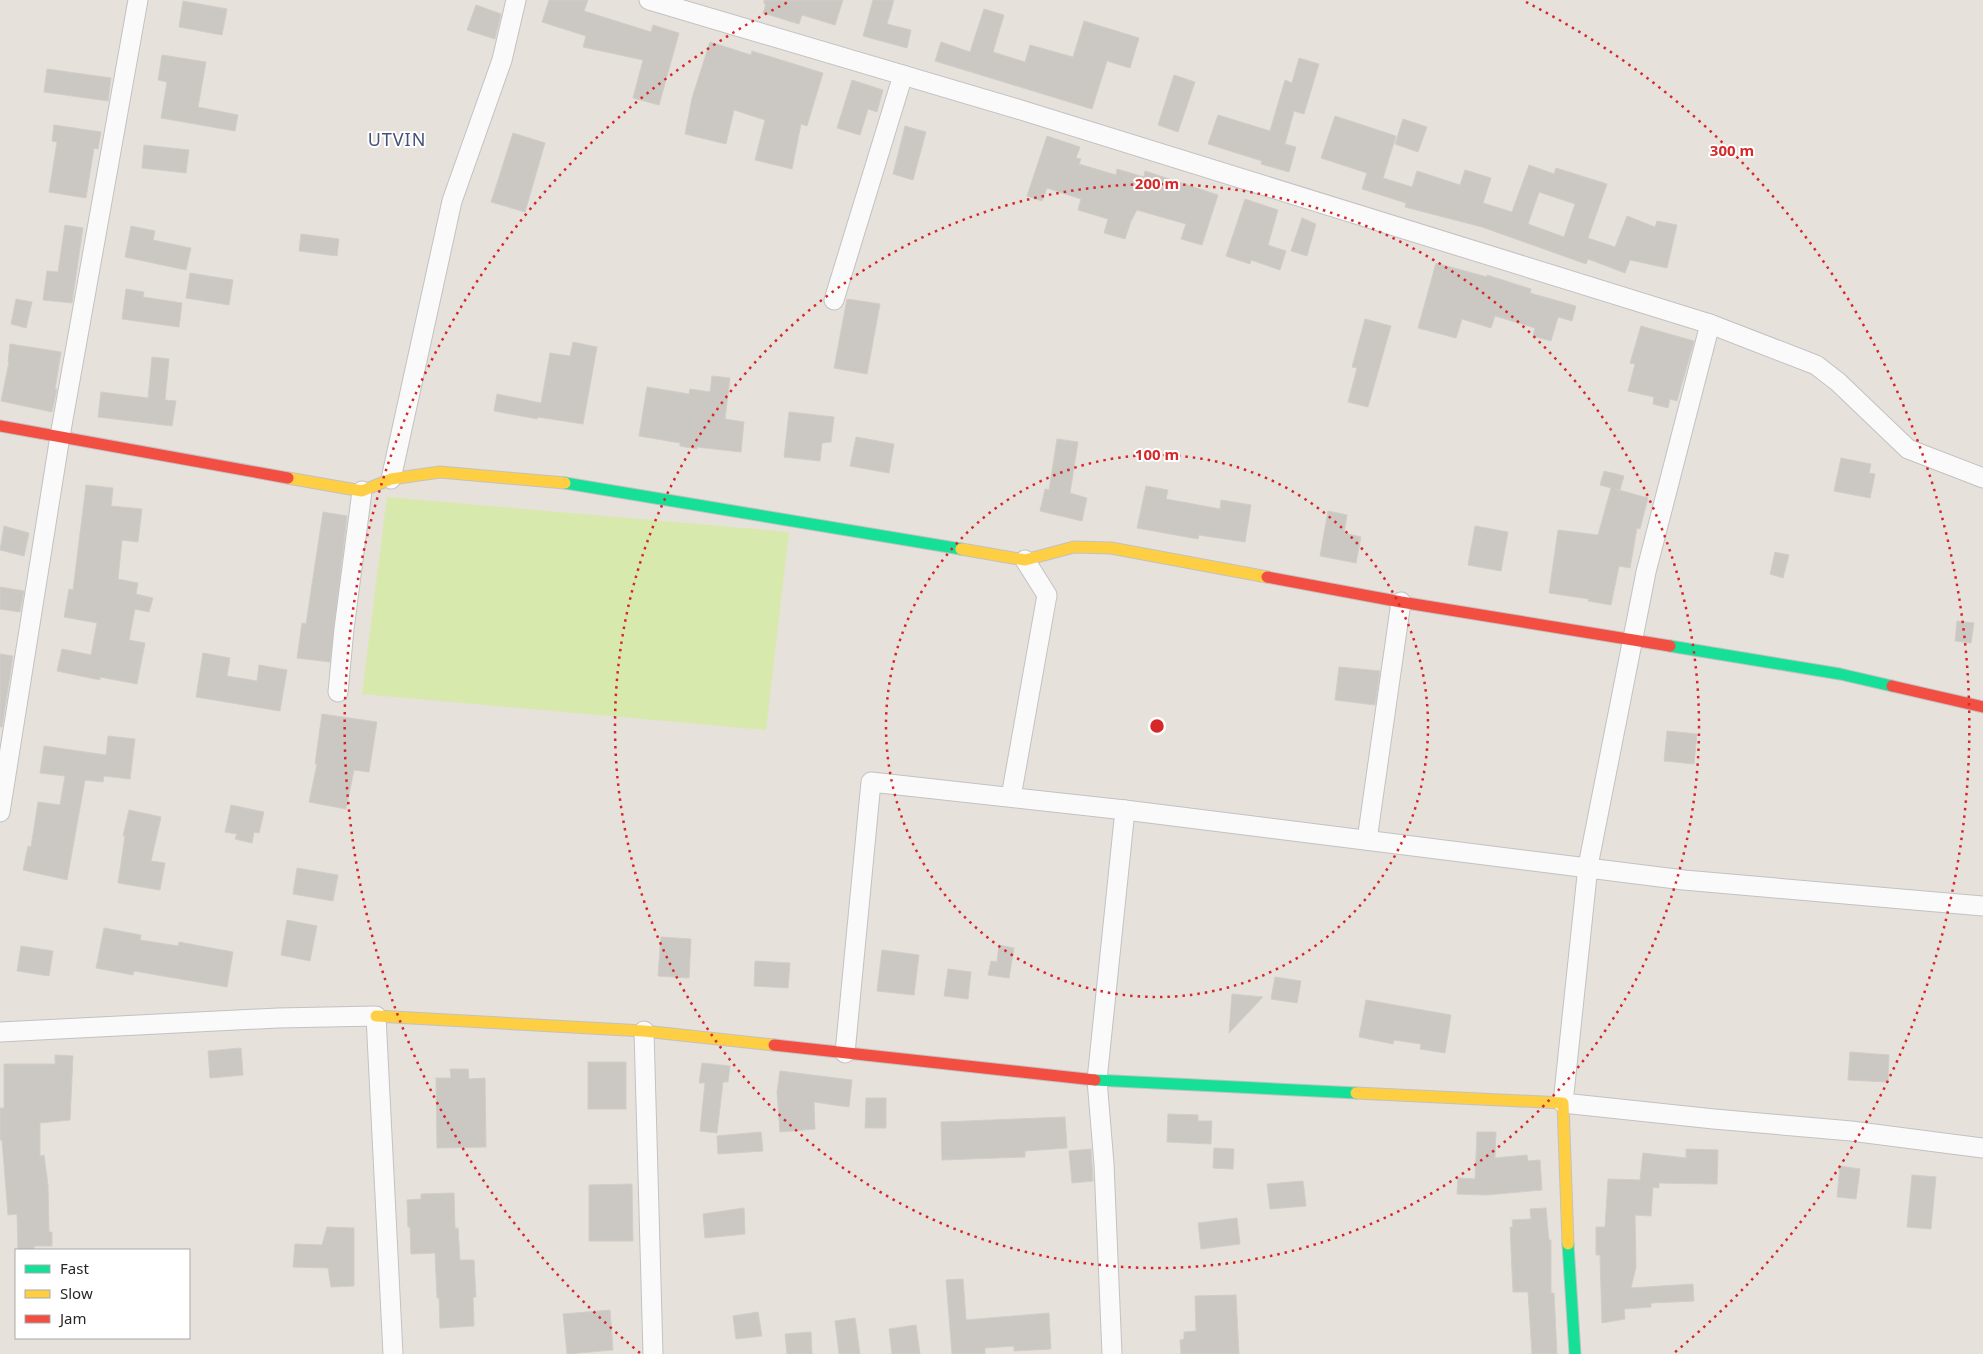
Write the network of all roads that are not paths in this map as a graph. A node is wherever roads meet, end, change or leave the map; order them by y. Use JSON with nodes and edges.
{"nodes":[{"id":1,"x":138,"y":0,"type":"edge"},
{"id":2,"x":516,"y":0,"type":"edge"},
{"id":3,"x":649,"y":0,"type":"edge"},
{"id":4,"x":903,"y":75,"type":"junction"},
{"id":5,"x":834,"y":300,"type":"dead end"},
{"id":6,"x":1710,"y":324,"type":"junction"},
{"id":7,"x":0,"y":426,"type":"edge"},
{"id":8,"x":60,"y":436,"type":"junction"},
{"id":9,"x":1983,"y":478,"type":"edge"},
{"id":10,"x":392,"y":479,"type":"junction"},
{"id":11,"x":362,"y":491,"type":"junction"},
{"id":12,"x":1025,"y":560,"type":"junction"},
{"id":13,"x":1401,"y":602,"type":"junction"},
{"id":14,"x":1633,"y":639,"type":"junction"},
{"id":15,"x":338,"y":692,"type":"dead end"},
{"id":16,"x":1983,"y":707,"type":"edge"},
{"id":17,"x":1011,"y":797,"type":"junction"},
{"id":18,"x":1124,"y":810,"type":"junction"},
{"id":19,"x":0,"y":812,"type":"edge"},
{"id":20,"x":1367,"y":840,"type":"junction"},
{"id":21,"x":1588,"y":868,"type":"junction"},
{"id":22,"x":1983,"y":906,"type":"edge"},
{"id":23,"x":376,"y":1016,"type":"junction"},
{"id":24,"x":644,"y":1031,"type":"junction"},
{"id":25,"x":0,"y":1032,"type":"edge"},
{"id":26,"x":845,"y":1053,"type":"junction"},
{"id":27,"x":1097,"y":1080,"type":"junction"},
{"id":28,"x":1563,"y":1104,"type":"junction"},
{"id":29,"x":1983,"y":1148,"type":"edge"},
{"id":30,"x":393,"y":1354,"type":"edge"},
{"id":31,"x":654,"y":1354,"type":"edge"},
{"id":32,"x":1112,"y":1354,"type":"edge"},
{"id":33,"x":1575,"y":1354,"type":"edge"}],
"edges":[{"from":1,"to":8,"type":"street"},
{"from":2,"to":10,"type":"street"},
{"from":3,"to":4,"type":"street"},
{"from":4,"to":5,"type":"street"},
{"from":4,"to":6,"type":"street"},
{"from":6,"to":9,"type":"street"},
{"from":6,"to":14,"type":"street"},
{"from":7,"to":8,"type":"street"},
{"from":8,"to":11,"type":"street"},
{"from":8,"to":19,"type":"street"},
{"from":10,"to":11,"type":"street"},
{"from":10,"to":12,"type":"street"},
{"from":11,"to":15,"type":"street"},
{"from":12,"to":13,"type":"street"},
{"from":12,"to":17,"type":"street"},
{"from":13,"to":14,"type":"street"},
{"from":13,"to":20,"type":"street"},
{"from":14,"to":16,"type":"street"},
{"from":14,"to":21,"type":"street"},
{"from":17,"to":18,"type":"street"},
{"from":17,"to":26,"type":"street"},
{"from":18,"to":20,"type":"street"},
{"from":18,"to":27,"type":"street"},
{"from":20,"to":21,"type":"street"},
{"from":21,"to":22,"type":"street"},
{"from":21,"to":28,"type":"street"},
{"from":23,"to":24,"type":"street"},
{"from":23,"to":25,"type":"street"},
{"from":23,"to":30,"type":"street"},
{"from":24,"to":26,"type":"street"},
{"from":24,"to":31,"type":"street"},
{"from":26,"to":27,"type":"street"},
{"from":27,"to":28,"type":"street"},
{"from":27,"to":32,"type":"street"},
{"from":28,"to":29,"type":"street"},
{"from":28,"to":33,"type":"street"}]}
